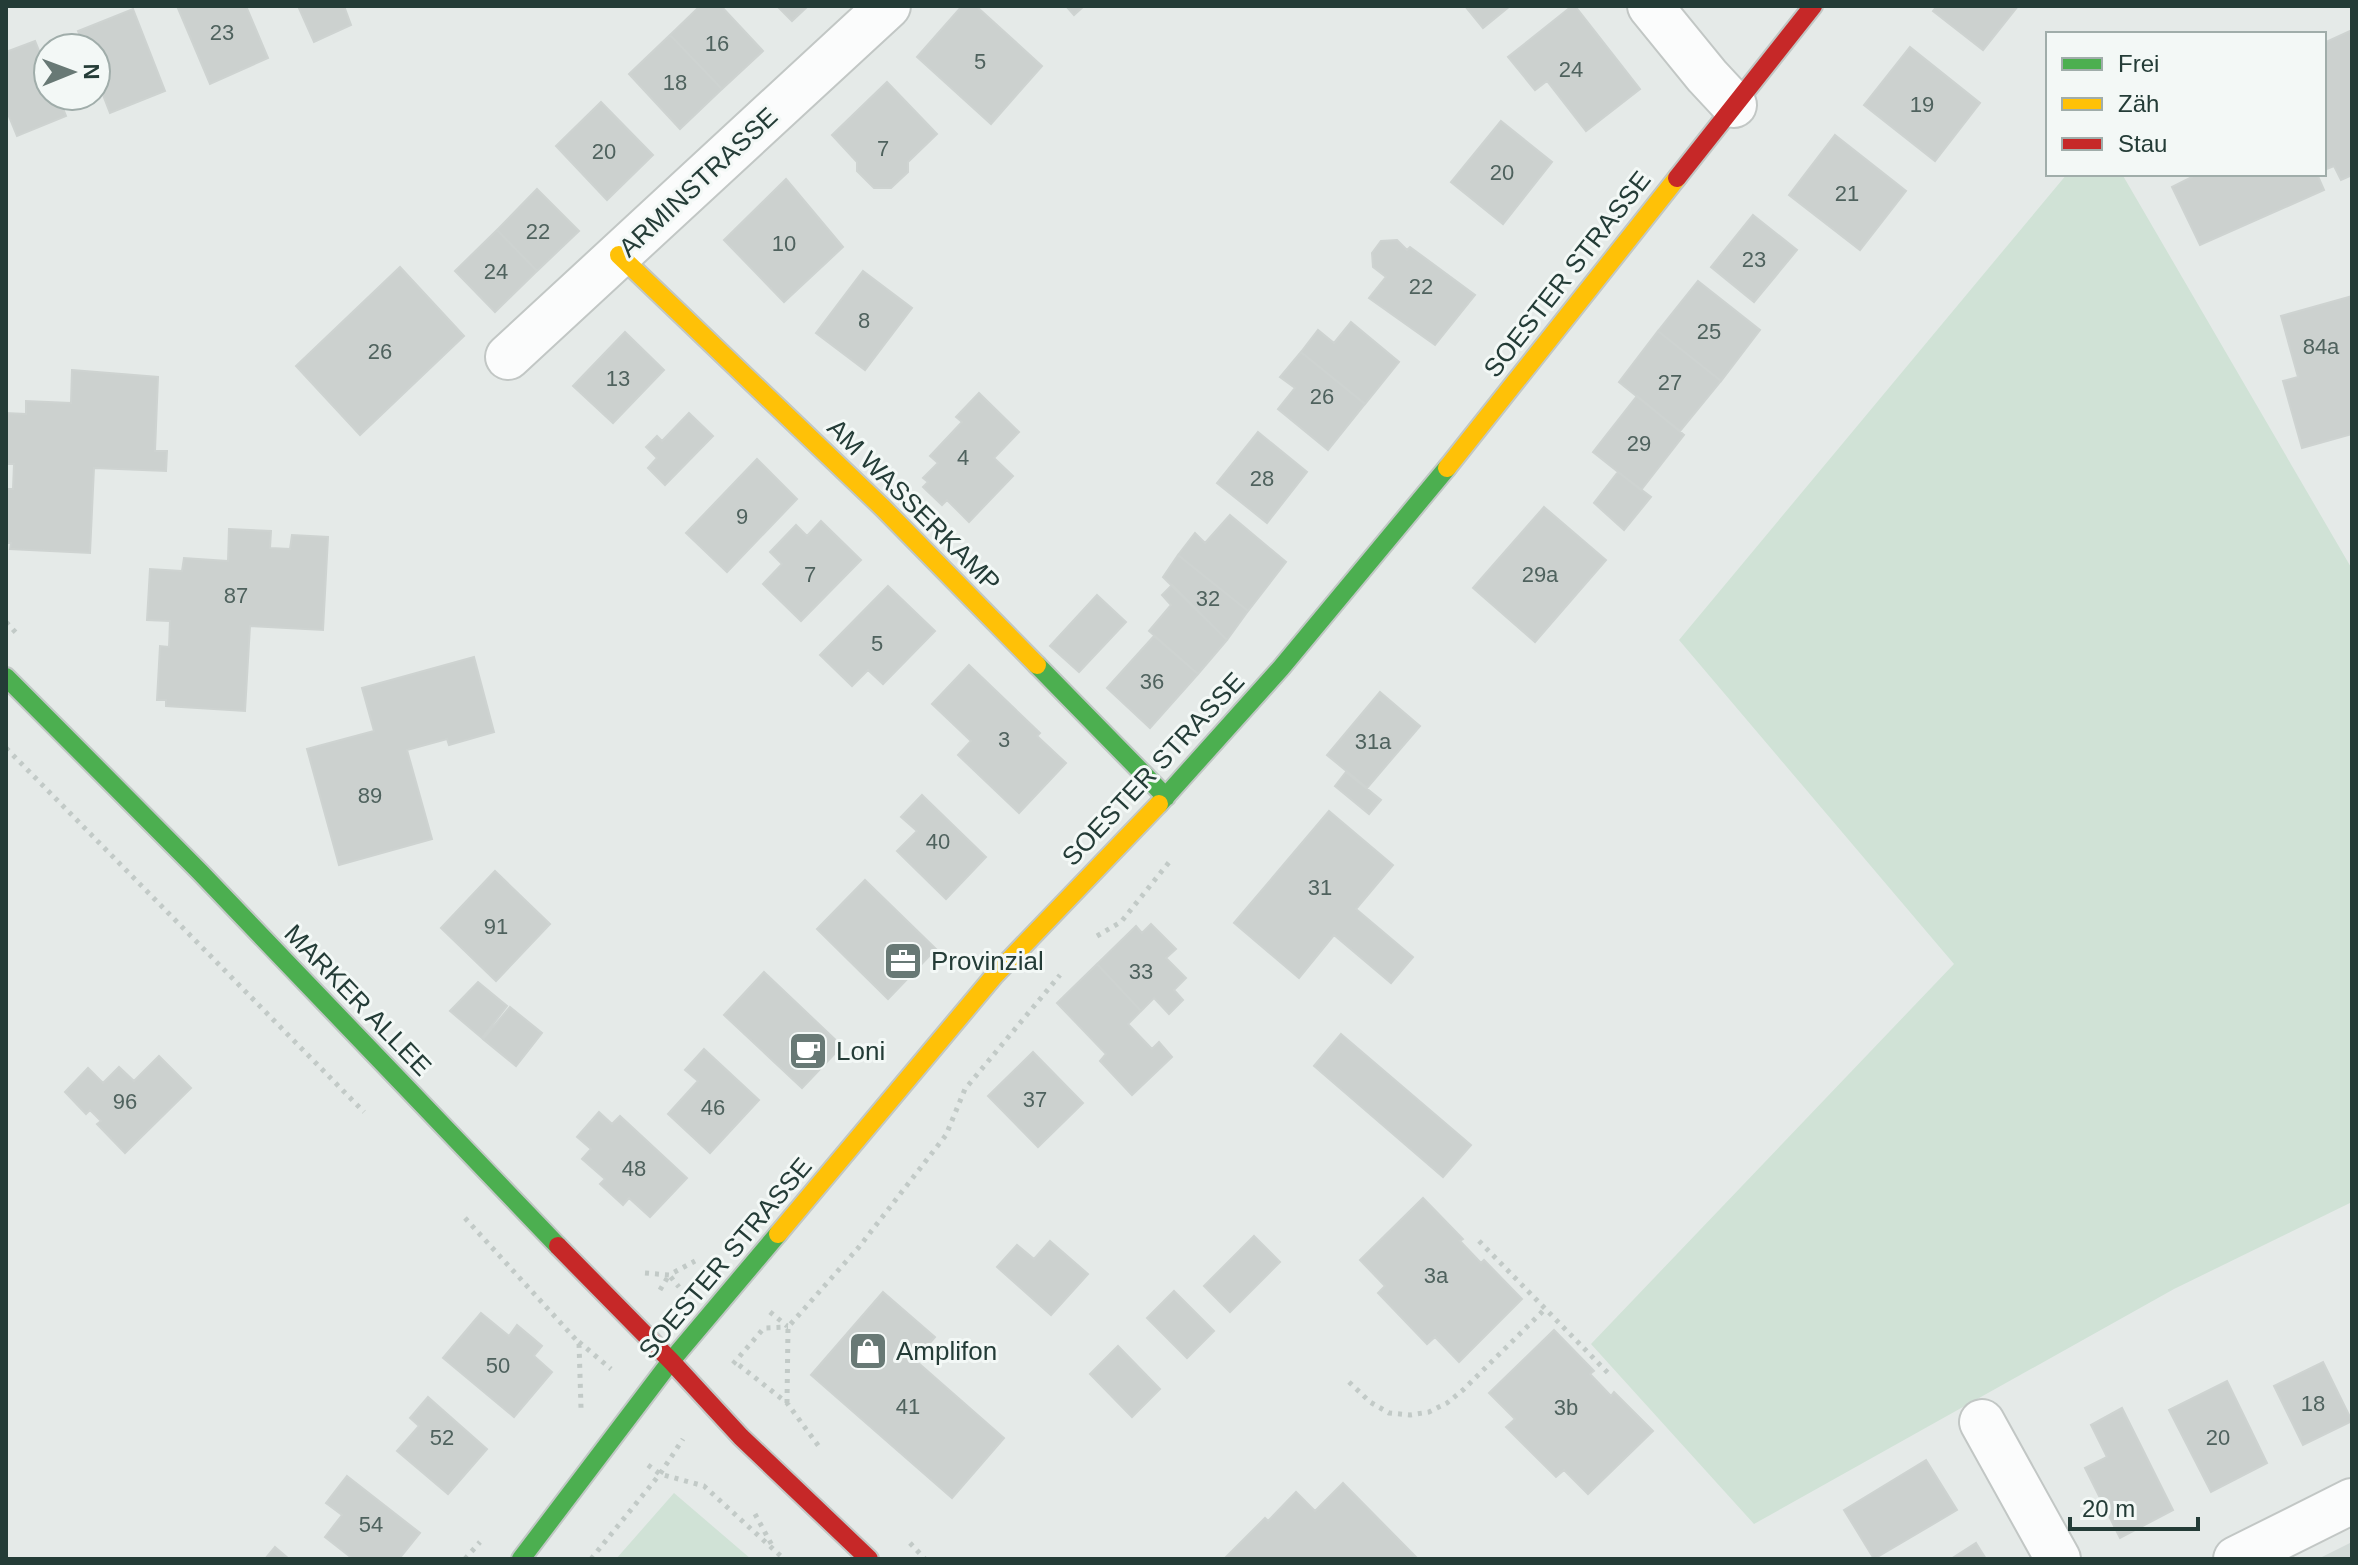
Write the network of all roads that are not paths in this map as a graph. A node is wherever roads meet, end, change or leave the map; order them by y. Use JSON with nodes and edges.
{"nodes":[{"id":1,"x":888,"y":6,"type":"edge"},
{"id":2,"x":1650,"y":6,"type":"edge"},
{"id":3,"x":1813,"y":6,"type":"edge"},
{"id":4,"x":1734,"y":105,"type":"junction"},
{"id":5,"x":619,"y":255,"type":"junction"},
{"id":6,"x":508,"y":357,"type":"dead end"},
{"id":7,"x":6,"y":677,"type":"edge"},
{"id":8,"x":1166,"y":797,"type":"junction"},
{"id":9,"x":671,"y":1361,"type":"junction"},
{"id":10,"x":1982,"y":1422,"type":"dead end"},
{"id":11,"x":2352,"y":1501,"type":"edge"},
{"id":12,"x":521,"y":1559,"type":"edge"},
{"id":13,"x":869,"y":1559,"type":"edge"},
{"id":14,"x":2058,"y":1559,"type":"edge"},
{"id":15,"x":2236,"y":1559,"type":"edge"}],
"edges":[{"from":1,"to":5,"type":"street","name":"ARMINSTRASSE"},
{"from":2,"to":4,"type":"street"},
{"from":3,"to":4,"type":"main road","name":"SOESTER STRASSE"},
{"from":4,"to":8,"type":"main road","name":"SOESTER STRASSE"},
{"from":5,"to":6,"type":"street","name":"ARMINSTRASSE"},
{"from":5,"to":8,"type":"main road","name":"AM WASSERKAMP"},
{"from":7,"to":9,"type":"main road","name":"MARKER ALLEE"},
{"from":8,"to":9,"type":"main road","name":"SOESTER STRASSE"},
{"from":9,"to":12,"type":"main road","name":"SOESTER STRASSE"},
{"from":9,"to":13,"type":"main road","name":"MARKER ALLEE"},
{"from":10,"to":14,"type":"street"},
{"from":11,"to":15,"type":"street"}]}
